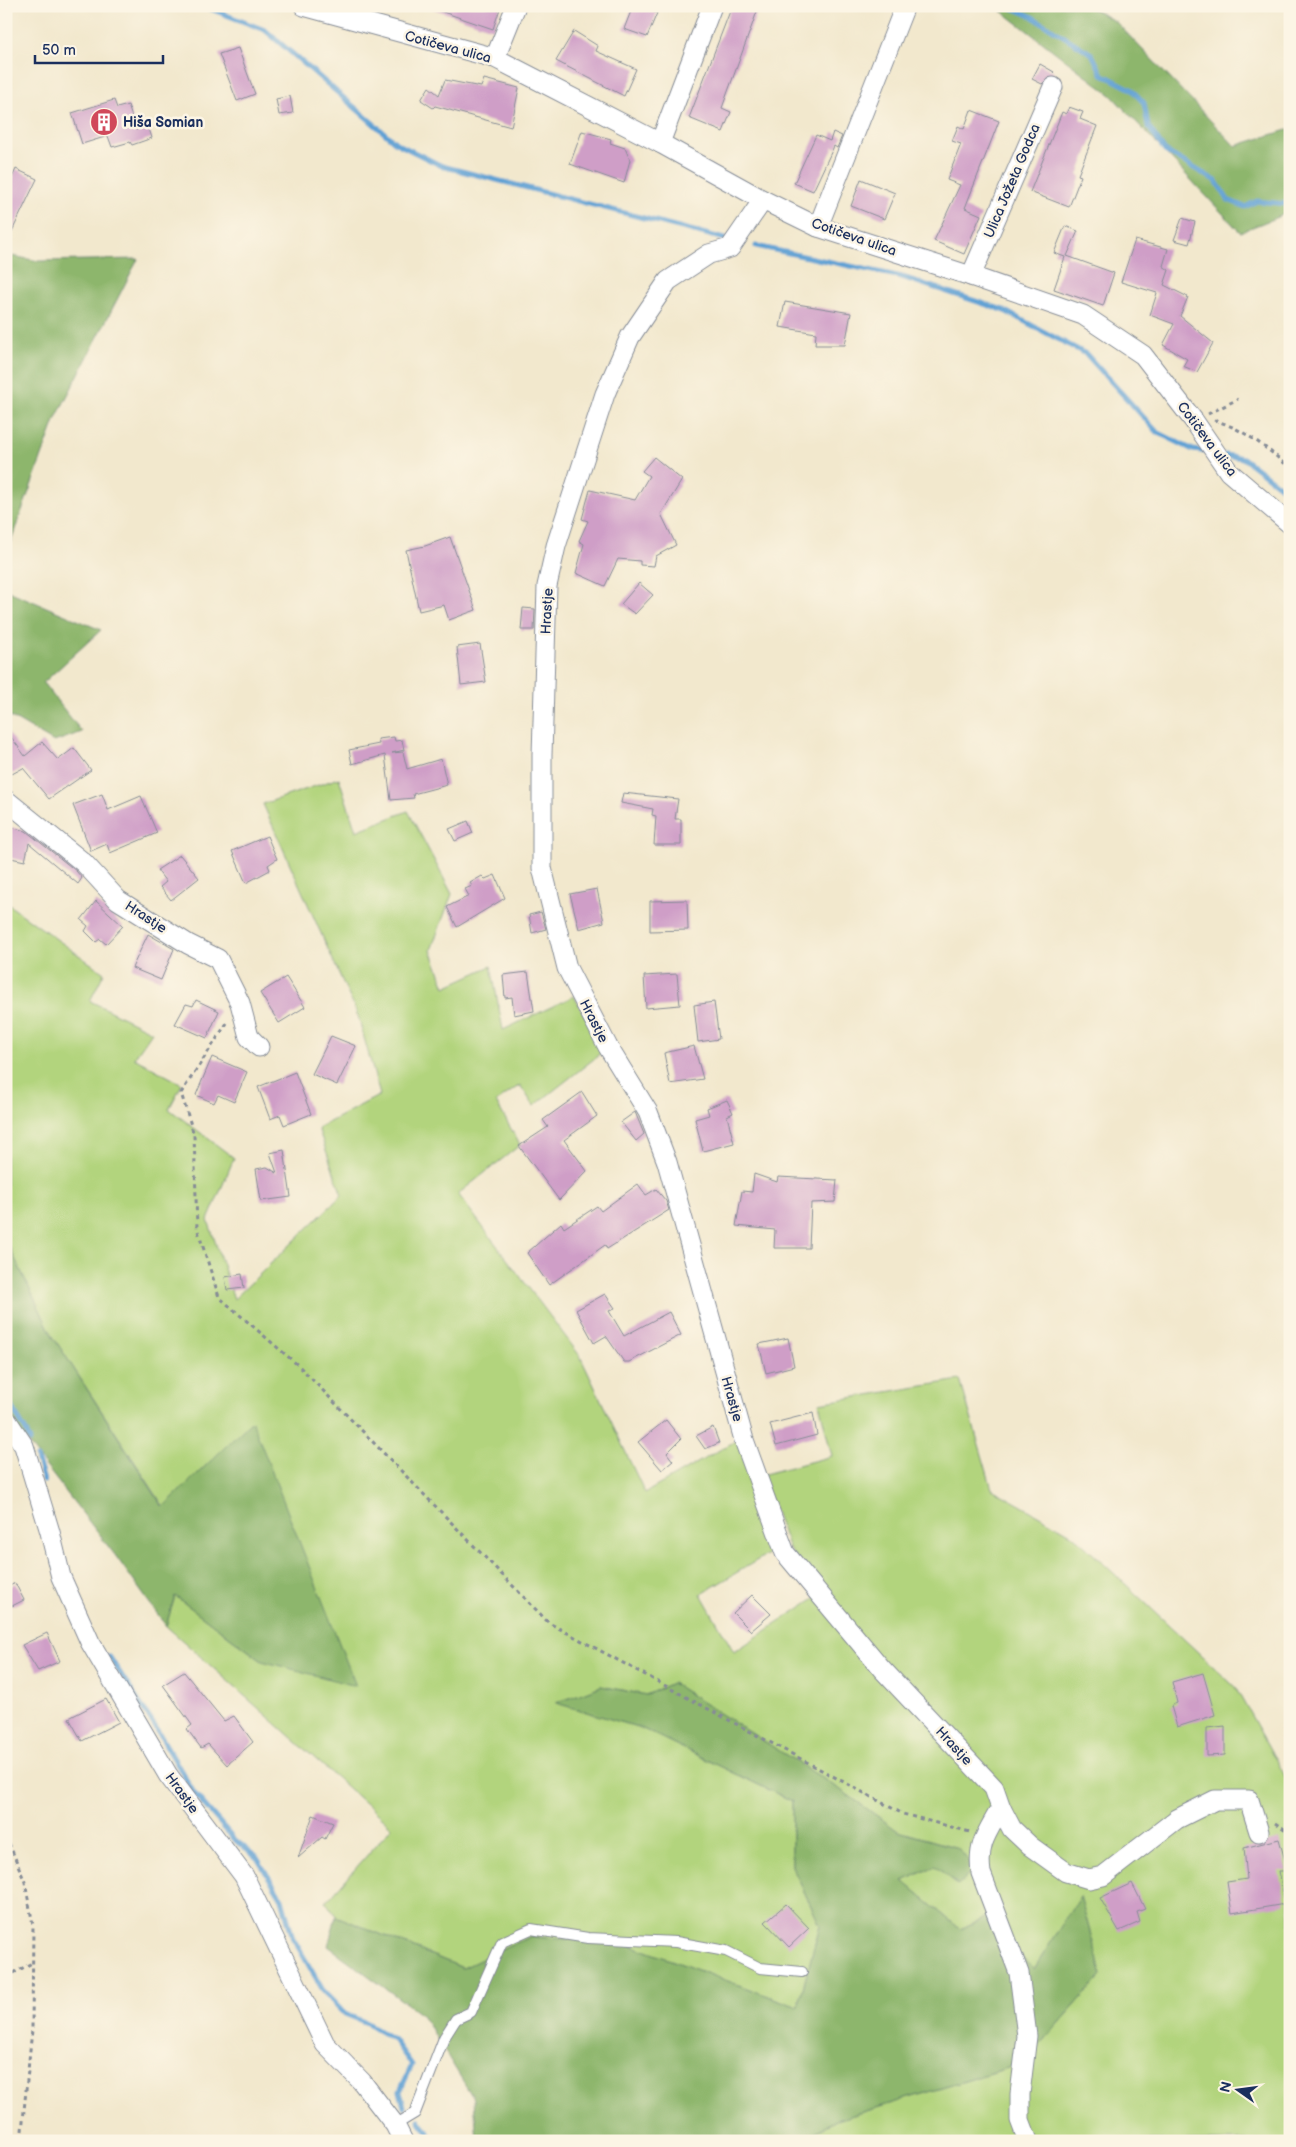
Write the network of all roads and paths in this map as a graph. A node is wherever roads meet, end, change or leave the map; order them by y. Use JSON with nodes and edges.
{"nodes":[{"id":1,"x":304,"y":6,"type":"edge"},
{"id":2,"x":516,"y":6,"type":"edge"},
{"id":3,"x":712,"y":6,"type":"edge"},
{"id":4,"x":905,"y":6,"type":"edge"},
{"id":5,"x":323,"y":9,"type":"edge"},
{"id":6,"x":495,"y":58,"type":"junction"},
{"id":7,"x":1053,"y":87,"type":"dead end"},
{"id":8,"x":660,"y":143,"type":"junction"},
{"id":9,"x":763,"y":200,"type":"junction"},
{"id":10,"x":818,"y":227,"type":"junction"},
{"id":11,"x":971,"y":276,"type":"junction"},
{"id":12,"x":1238,"y":399,"type":"dead end"},
{"id":13,"x":1194,"y":421,"type":"junction"},
{"id":14,"x":1290,"y":468,"type":"edge"},
{"id":15,"x":1290,"y":524,"type":"edge"},
{"id":16,"x":6,"y":800,"type":"edge"},
{"id":17,"x":240,"y":1003,"type":"junction"},
{"id":18,"x":259,"y":1048,"type":"dead end"},
{"id":19,"x":6,"y":1419,"type":"edge"},
{"id":20,"x":1001,"y":1808,"type":"junction"},
{"id":21,"x":1258,"y":1832,"type":"dead end"},
{"id":22,"x":6,"y":1836,"type":"edge"},
{"id":23,"x":985,"y":1836,"type":"junction"},
{"id":24,"x":33,"y":1963,"type":"junction"},
{"id":25,"x":802,"y":1972,"type":"dead end"},
{"id":26,"x":6,"y":1977,"type":"edge"},
{"id":27,"x":400,"y":2133,"type":"edge"},
{"id":28,"x":20,"y":2141,"type":"edge"},
{"id":29,"x":1028,"y":2141,"type":"edge"}],
"edges":[{"from":1,"to":5,"type":"street","name":"Cotičeva ulica"},
{"from":2,"to":6,"type":"street"},
{"from":3,"to":8,"type":"street"},
{"from":4,"to":10,"type":"street"},
{"from":5,"to":6,"type":"street","name":"Cotičeva ulica"},
{"from":6,"to":8,"type":"street","name":"Cotičeva ulica"},
{"from":7,"to":11,"type":"street","name":"Ulica Jožeta Godca"},
{"from":8,"to":9,"type":"street","name":"Cotičeva ulica"},
{"from":9,"to":10,"type":"street","name":"Cotičeva ulica"},
{"from":9,"to":20,"type":"street","name":"Hrastje"},
{"from":10,"to":11,"type":"street","name":"Cotičeva ulica"},
{"from":11,"to":13,"type":"street","name":"Cotičeva ulica"},
{"from":12,"to":13,"type":"path"},
{"from":13,"to":14,"type":"path"},
{"from":13,"to":15,"type":"street","name":"Cotičeva ulica"},
{"from":16,"to":17,"type":"street","name":"Hrastje"},
{"from":17,"to":18,"type":"street","name":"Hrastje"},
{"from":17,"to":23,"type":"path"},
{"from":19,"to":27,"type":"street","name":"Hrastje"},
{"from":20,"to":21,"type":"street","name":"Hrastje"},
{"from":20,"to":23,"type":"street"},
{"from":22,"to":24,"type":"path"},
{"from":23,"to":29,"type":"street"},
{"from":24,"to":26,"type":"path"},
{"from":24,"to":28,"type":"path"},
{"from":25,"to":27,"type":"lane"}]}
